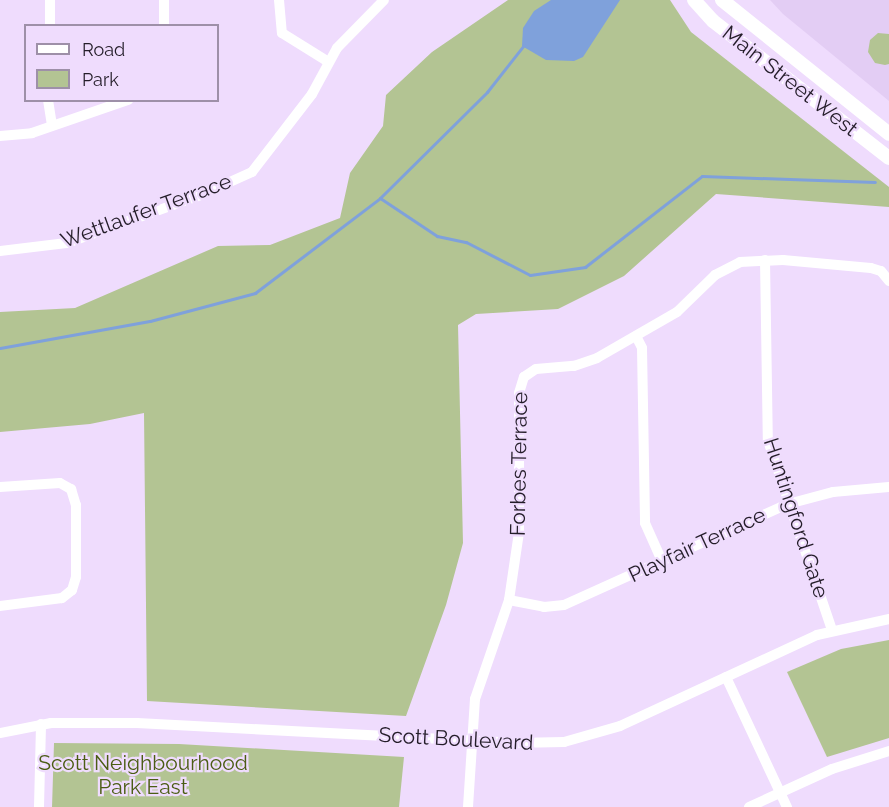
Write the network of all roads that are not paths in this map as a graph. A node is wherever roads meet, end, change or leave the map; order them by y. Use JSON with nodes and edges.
{"nodes":[{"id":1,"x":50,"y":0,"type":"edge"},
{"id":2,"x":164,"y":0,"type":"edge"},
{"id":3,"x":279,"y":0,"type":"edge"},
{"id":4,"x":384,"y":0,"type":"edge"},
{"id":5,"x":694,"y":0,"type":"edge"},
{"id":6,"x":722,"y":0,"type":"edge"},
{"id":7,"x":50,"y":24,"type":"edge"},
{"id":8,"x":164,"y":24,"type":"edge"},
{"id":9,"x":327,"y":61,"type":"junction"},
{"id":10,"x":48,"y":102,"type":"edge"},
{"id":11,"x":122,"y":102,"type":"edge"},
{"id":12,"x":52,"y":126,"type":"junction"},
{"id":13,"x":889,"y":134,"type":"edge"},
{"id":14,"x":0,"y":136,"type":"edge"},
{"id":15,"x":889,"y":158,"type":"edge"},
{"id":16,"x":0,"y":251,"type":"edge"},
{"id":17,"x":765,"y":260,"type":"junction"},
{"id":18,"x":889,"y":282,"type":"edge"},
{"id":19,"x":636,"y":336,"type":"junction"},
{"id":20,"x":0,"y":487,"type":"edge"},
{"id":21,"x":889,"y":487,"type":"edge"},
{"id":22,"x":788,"y":504,"type":"junction"},
{"id":23,"x":662,"y":561,"type":"junction"},
{"id":24,"x":509,"y":600,"type":"junction"},
{"id":25,"x":0,"y":606,"type":"edge"},
{"id":26,"x":889,"y":620,"type":"edge"},
{"id":27,"x":832,"y":630,"type":"junction"},
{"id":28,"x":726,"y":677,"type":"junction"},
{"id":29,"x":41,"y":724,"type":"junction"},
{"id":30,"x":0,"y":733,"type":"edge"},
{"id":31,"x":472,"y":741,"type":"junction"},
{"id":32,"x":889,"y":751,"type":"edge"},
{"id":33,"x":780,"y":792,"type":"junction"},
{"id":34,"x":39,"y":807,"type":"edge"},
{"id":35,"x":468,"y":807,"type":"edge"},
{"id":36,"x":749,"y":807,"type":"edge"},
{"id":37,"x":787,"y":807,"type":"edge"}],
"edges":[{"from":1,"to":7,"type":"street"},
{"from":2,"to":8,"type":"street"},
{"from":3,"to":9,"type":"street"},
{"from":4,"to":9,"type":"street","name":"Wettlaufer Terrace"},
{"from":5,"to":15,"type":"main road","name":"Main Street West"},
{"from":6,"to":13,"type":"main road","name":"Main Street West"},
{"from":9,"to":16,"type":"street","name":"Wettlaufer Terrace"},
{"from":10,"to":12,"type":"street"},
{"from":11,"to":12,"type":"street"},
{"from":12,"to":14,"type":"street"},
{"from":17,"to":18,"type":"street","name":"Forbes Terrace"},
{"from":17,"to":19,"type":"street","name":"Forbes Terrace"},
{"from":17,"to":22,"type":"street","name":"Huntingford Gate"},
{"from":19,"to":23,"type":"street"},
{"from":19,"to":24,"type":"street","name":"Forbes Terrace"},
{"from":20,"to":25,"type":"street"},
{"from":21,"to":22,"type":"street","name":"Playfair Terrace"},
{"from":22,"to":23,"type":"street","name":"Playfair Terrace"},
{"from":22,"to":27,"type":"street","name":"Huntingford Gate"},
{"from":23,"to":24,"type":"street","name":"Playfair Terrace"},
{"from":24,"to":31,"type":"street","name":"Forbes Terrace"},
{"from":26,"to":27,"type":"street","name":"Scott Boulevard"},
{"from":27,"to":28,"type":"street","name":"Scott Boulevard"},
{"from":28,"to":31,"type":"street","name":"Scott Boulevard"},
{"from":28,"to":33,"type":"street"},
{"from":29,"to":30,"type":"street","name":"Scott Boulevard"},
{"from":29,"to":31,"type":"street","name":"Scott Boulevard"},
{"from":29,"to":34,"type":"street"},
{"from":31,"to":35,"type":"street","name":"Forbes Terrace"},
{"from":32,"to":33,"type":"street"},
{"from":33,"to":36,"type":"street"},
{"from":33,"to":37,"type":"street"}]}
